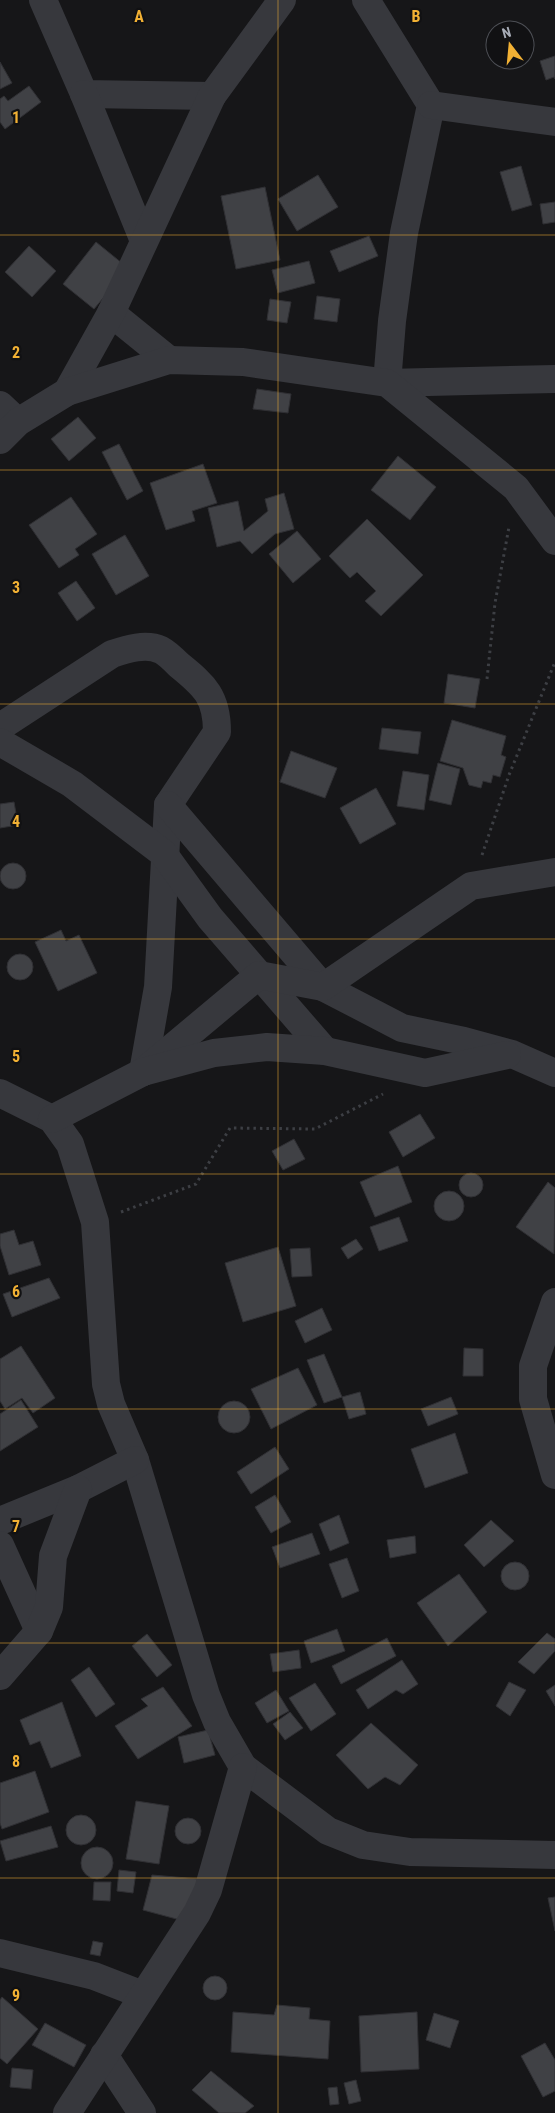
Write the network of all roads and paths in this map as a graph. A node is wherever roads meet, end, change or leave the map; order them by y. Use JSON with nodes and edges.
{"nodes":[{"id":1,"x":44,"y":0,"type":"edge"},
{"id":2,"x":282,"y":0,"type":"edge"},
{"id":3,"x":366,"y":0,"type":"edge"},
{"id":4,"x":84,"y":94,"type":"junction"},
{"id":5,"x":212,"y":96,"type":"junction"},
{"id":6,"x":431,"y":105,"type":"junction"},
{"id":7,"x":555,"y":122,"type":"edge"},
{"id":8,"x":144,"y":241,"type":"junction"},
{"id":9,"x":111,"y":313,"type":"junction"},
{"id":10,"x":169,"y":360,"type":"junction"},
{"id":11,"x":555,"y":379,"type":"edge"},
{"id":12,"x":387,"y":383,"type":"junction"},
{"id":13,"x":67,"y":392,"type":"junction"},
{"id":14,"x":6,"y":423,"type":"edge"},
{"id":15,"x":516,"y":488,"type":"junction"},
{"id":16,"x":555,"y":541,"type":"edge"},
{"id":17,"x":555,"y":662,"type":"edge"},
{"id":18,"x":487,"y":679,"type":"dead end"},
{"id":19,"x":0,"y":727,"type":"edge"},
{"id":20,"x":0,"y":742,"type":"edge"},
{"id":21,"x":168,"y":805,"type":"junction"},
{"id":22,"x":163,"y":853,"type":"junction"},
{"id":23,"x":555,"y":872,"type":"edge"},
{"id":24,"x":471,"y":886,"type":"junction"},
{"id":25,"x":259,"y":974,"type":"junction"},
{"id":26,"x":323,"y":986,"type":"junction"},
{"id":27,"x":325,"y":1051,"type":"junction"},
{"id":28,"x":512,"y":1054,"type":"junction"},
{"id":29,"x":143,"y":1072,"type":"junction"},
{"id":30,"x":424,"y":1073,"type":"junction"},
{"id":31,"x":555,"y":1073,"type":"edge"},
{"id":32,"x":0,"y":1093,"type":"edge"},
{"id":33,"x":52,"y":1118,"type":"junction"},
{"id":34,"x":95,"y":1222,"type":"junction"},
{"id":35,"x":555,"y":1302,"type":"edge"},
{"id":36,"x":135,"y":1460,"type":"junction"},
{"id":37,"x":555,"y":1475,"type":"edge"},
{"id":38,"x":78,"y":1489,"type":"junction"},
{"id":39,"x":0,"y":1521,"type":"edge"},
{"id":40,"x":0,"y":1545,"type":"edge"},
{"id":41,"x":39,"y":1632,"type":"junction"},
{"id":42,"x":0,"y":1676,"type":"edge"},
{"id":43,"x":243,"y":1767,"type":"junction"},
{"id":44,"x":555,"y":1854,"type":"edge"},
{"id":45,"x":0,"y":1953,"type":"edge"},
{"id":46,"x":143,"y":1995,"type":"junction"},
{"id":47,"x":104,"y":2055,"type":"junction"},
{"id":48,"x":67,"y":2113,"type":"edge"},
{"id":49,"x":142,"y":2113,"type":"edge"}],
"edges":[{"from":1,"to":4,"type":"street"},
{"from":2,"to":5,"type":"street"},
{"from":3,"to":6,"type":"street"},
{"from":4,"to":5,"type":"street"},
{"from":4,"to":8,"type":"street"},
{"from":5,"to":8,"type":"street"},
{"from":6,"to":7,"type":"street"},
{"from":6,"to":12,"type":"street"},
{"from":8,"to":9,"type":"street"},
{"from":9,"to":10,"type":"street"},
{"from":9,"to":13,"type":"street"},
{"from":10,"to":12,"type":"street"},
{"from":10,"to":13,"type":"street"},
{"from":11,"to":12,"type":"street"},
{"from":12,"to":15,"type":"street"},
{"from":13,"to":14,"type":"street"},
{"from":15,"to":16,"type":"street"},
{"from":15,"to":18,"type":"path"},
{"from":17,"to":24,"type":"path"},
{"from":19,"to":21,"type":"street"},
{"from":20,"to":22,"type":"street"},
{"from":21,"to":22,"type":"street"},
{"from":21,"to":26,"type":"street"},
{"from":22,"to":25,"type":"street"},
{"from":22,"to":29,"type":"street"},
{"from":23,"to":24,"type":"street"},
{"from":24,"to":26,"type":"street"},
{"from":25,"to":26,"type":"street"},
{"from":25,"to":27,"type":"street"},
{"from":25,"to":29,"type":"street"},
{"from":26,"to":28,"type":"street"},
{"from":27,"to":29,"type":"street"},
{"from":27,"to":30,"type":"street"},
{"from":28,"to":30,"type":"street"},
{"from":28,"to":31,"type":"street"},
{"from":29,"to":33,"type":"street"},
{"from":30,"to":34,"type":"path"},
{"from":32,"to":33,"type":"street"},
{"from":33,"to":34,"type":"street"},
{"from":34,"to":36,"type":"street"},
{"from":35,"to":37,"type":"street"},
{"from":36,"to":38,"type":"street"},
{"from":36,"to":43,"type":"street"},
{"from":38,"to":39,"type":"street"},
{"from":38,"to":41,"type":"street"},
{"from":40,"to":41,"type":"street"},
{"from":41,"to":42,"type":"street"},
{"from":43,"to":44,"type":"street"},
{"from":43,"to":46,"type":"street"},
{"from":45,"to":46,"type":"street"},
{"from":46,"to":47,"type":"street"},
{"from":47,"to":48,"type":"street"},
{"from":47,"to":49,"type":"street"}]}
